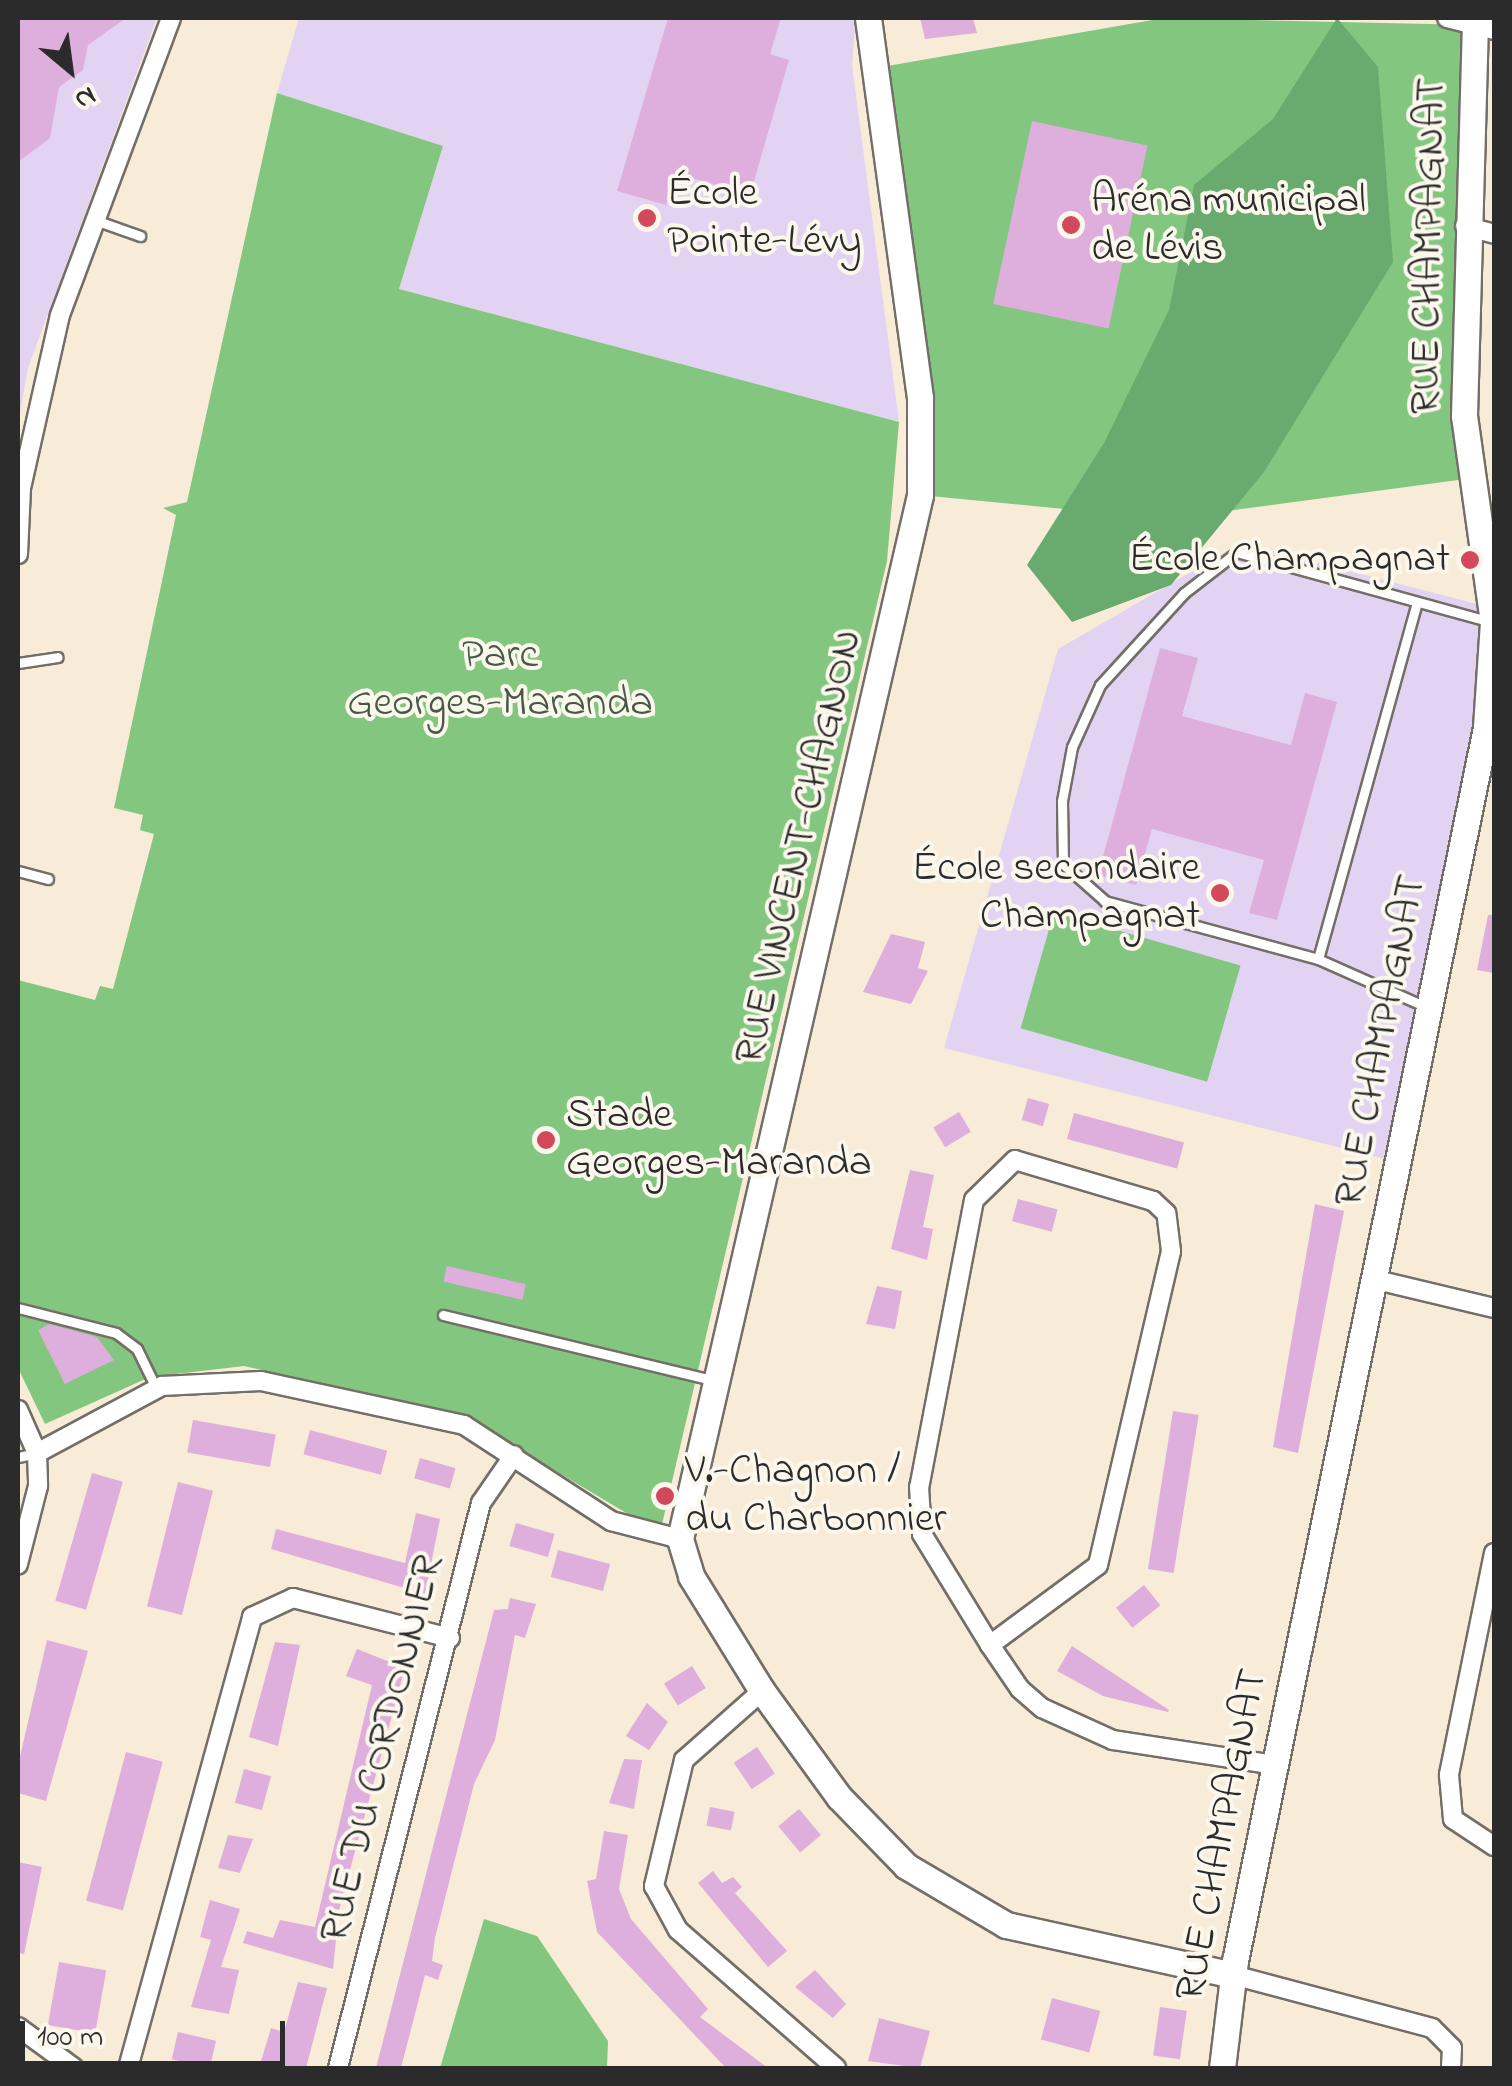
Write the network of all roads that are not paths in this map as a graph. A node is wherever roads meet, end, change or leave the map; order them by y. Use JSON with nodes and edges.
{"nodes":[{"id":1,"x":171,"y":18,"type":"edge"},
{"id":2,"x":868,"y":18,"type":"edge"},
{"id":3,"x":1447,"y":18,"type":"edge"},
{"id":4,"x":1482,"y":24,"type":"edge"},
{"id":5,"x":95,"y":220,"type":"junction"},
{"id":6,"x":1465,"y":226,"type":"junction"},
{"id":7,"x":1494,"y":234,"type":"edge"},
{"id":8,"x":140,"y":236,"type":"dead end"},
{"id":9,"x":1484,"y":476,"type":"edge"},
{"id":10,"x":18,"y":554,"type":"edge"},
{"id":11,"x":1416,"y":605,"type":"junction"},
{"id":12,"x":1494,"y":622,"type":"edge"},
{"id":13,"x":58,"y":657,"type":"dead end"},
{"id":14,"x":18,"y":662,"type":"edge"},
{"id":15,"x":18,"y":870,"type":"edge"},
{"id":16,"x":48,"y":879,"type":"dead end"},
{"id":17,"x":1318,"y":959,"type":"junction"},
{"id":18,"x":1428,"y":1007,"type":"junction"},
{"id":19,"x":1377,"y":1280,"type":"junction"},
{"id":20,"x":18,"y":1308,"type":"edge"},
{"id":21,"x":1494,"y":1308,"type":"edge"},
{"id":22,"x":442,"y":1315,"type":"dead end"},
{"id":23,"x":717,"y":1381,"type":"junction"},
{"id":24,"x":156,"y":1388,"type":"junction"},
{"id":25,"x":18,"y":1410,"type":"edge"},
{"id":26,"x":37,"y":1453,"type":"junction"},
{"id":27,"x":514,"y":1455,"type":"junction"},
{"id":28,"x":18,"y":1457,"type":"edge"},
{"id":29,"x":680,"y":1539,"type":"junction"},
{"id":30,"x":1494,"y":1553,"type":"edge"},
{"id":31,"x":18,"y":1564,"type":"edge"},
{"id":32,"x":450,"y":1638,"type":"junction"},
{"id":33,"x":990,"y":1645,"type":"junction"},
{"id":34,"x":762,"y":1691,"type":"junction"},
{"id":35,"x":1275,"y":1765,"type":"junction"},
{"id":36,"x":1494,"y":1846,"type":"edge"},
{"id":37,"x":1233,"y":1975,"type":"junction"},
{"id":38,"x":18,"y":2027,"type":"edge"},
{"id":39,"x":74,"y":2068,"type":"edge"},
{"id":40,"x":128,"y":2068,"type":"edge"},
{"id":41,"x":338,"y":2068,"type":"edge"},
{"id":42,"x":836,"y":2068,"type":"edge"},
{"id":43,"x":1222,"y":2068,"type":"edge"},
{"id":44,"x":1450,"y":2068,"type":"edge"}],
"edges":[{"from":1,"to":5,"type":"street"},
{"from":2,"to":23,"type":"street","name":"RUE VINCENT-CHAGNON"},
{"from":3,"to":4,"type":"street"},
{"from":4,"to":6,"type":"street","name":"RUE CHAMPAGNAT"},
{"from":5,"to":8,"type":"lane"},
{"from":5,"to":10,"type":"street"},
{"from":6,"to":7,"type":"street"},
{"from":6,"to":9,"type":"street","name":"RUE CHAMPAGNAT"},
{"from":9,"to":12,"type":"street","name":"RUE CHAMPAGNAT"},
{"from":11,"to":12,"type":"lane"},
{"from":11,"to":17,"type":"lane"},
{"from":11,"to":17,"type":"lane"},
{"from":12,"to":18,"type":"street","name":"RUE CHAMPAGNAT"},
{"from":13,"to":14,"type":"lane"},
{"from":15,"to":16,"type":"lane"},
{"from":17,"to":18,"type":"lane"},
{"from":18,"to":19,"type":"street","name":"RUE CHAMPAGNAT"},
{"from":19,"to":21,"type":"street"},
{"from":19,"to":35,"type":"street","name":"RUE CHAMPAGNAT"},
{"from":20,"to":24,"type":"lane"},
{"from":22,"to":23,"type":"lane"},
{"from":23,"to":29,"type":"street","name":"RUE VINCENT-CHAGNON"},
{"from":24,"to":26,"type":"street"},
{"from":24,"to":27,"type":"street"},
{"from":25,"to":26,"type":"street"},
{"from":26,"to":28,"type":"lane"},
{"from":26,"to":31,"type":"street"},
{"from":27,"to":29,"type":"street"},
{"from":27,"to":32,"type":"street","name":"RUE DU CORDONNIER"},
{"from":29,"to":34,"type":"street"},
{"from":30,"to":36,"type":"street"},
{"from":32,"to":40,"type":"street"},
{"from":32,"to":41,"type":"street","name":"RUE DU CORDONNIER"},
{"from":33,"to":33,"type":"street"},
{"from":33,"to":35,"type":"street"},
{"from":34,"to":37,"type":"street"},
{"from":34,"to":42,"type":"street"},
{"from":35,"to":37,"type":"street","name":"RUE CHAMPAGNAT"},
{"from":37,"to":43,"type":"street","name":"RUE CHAMPAGNAT"},
{"from":37,"to":44,"type":"street"},
{"from":38,"to":39,"type":"street"}]}
